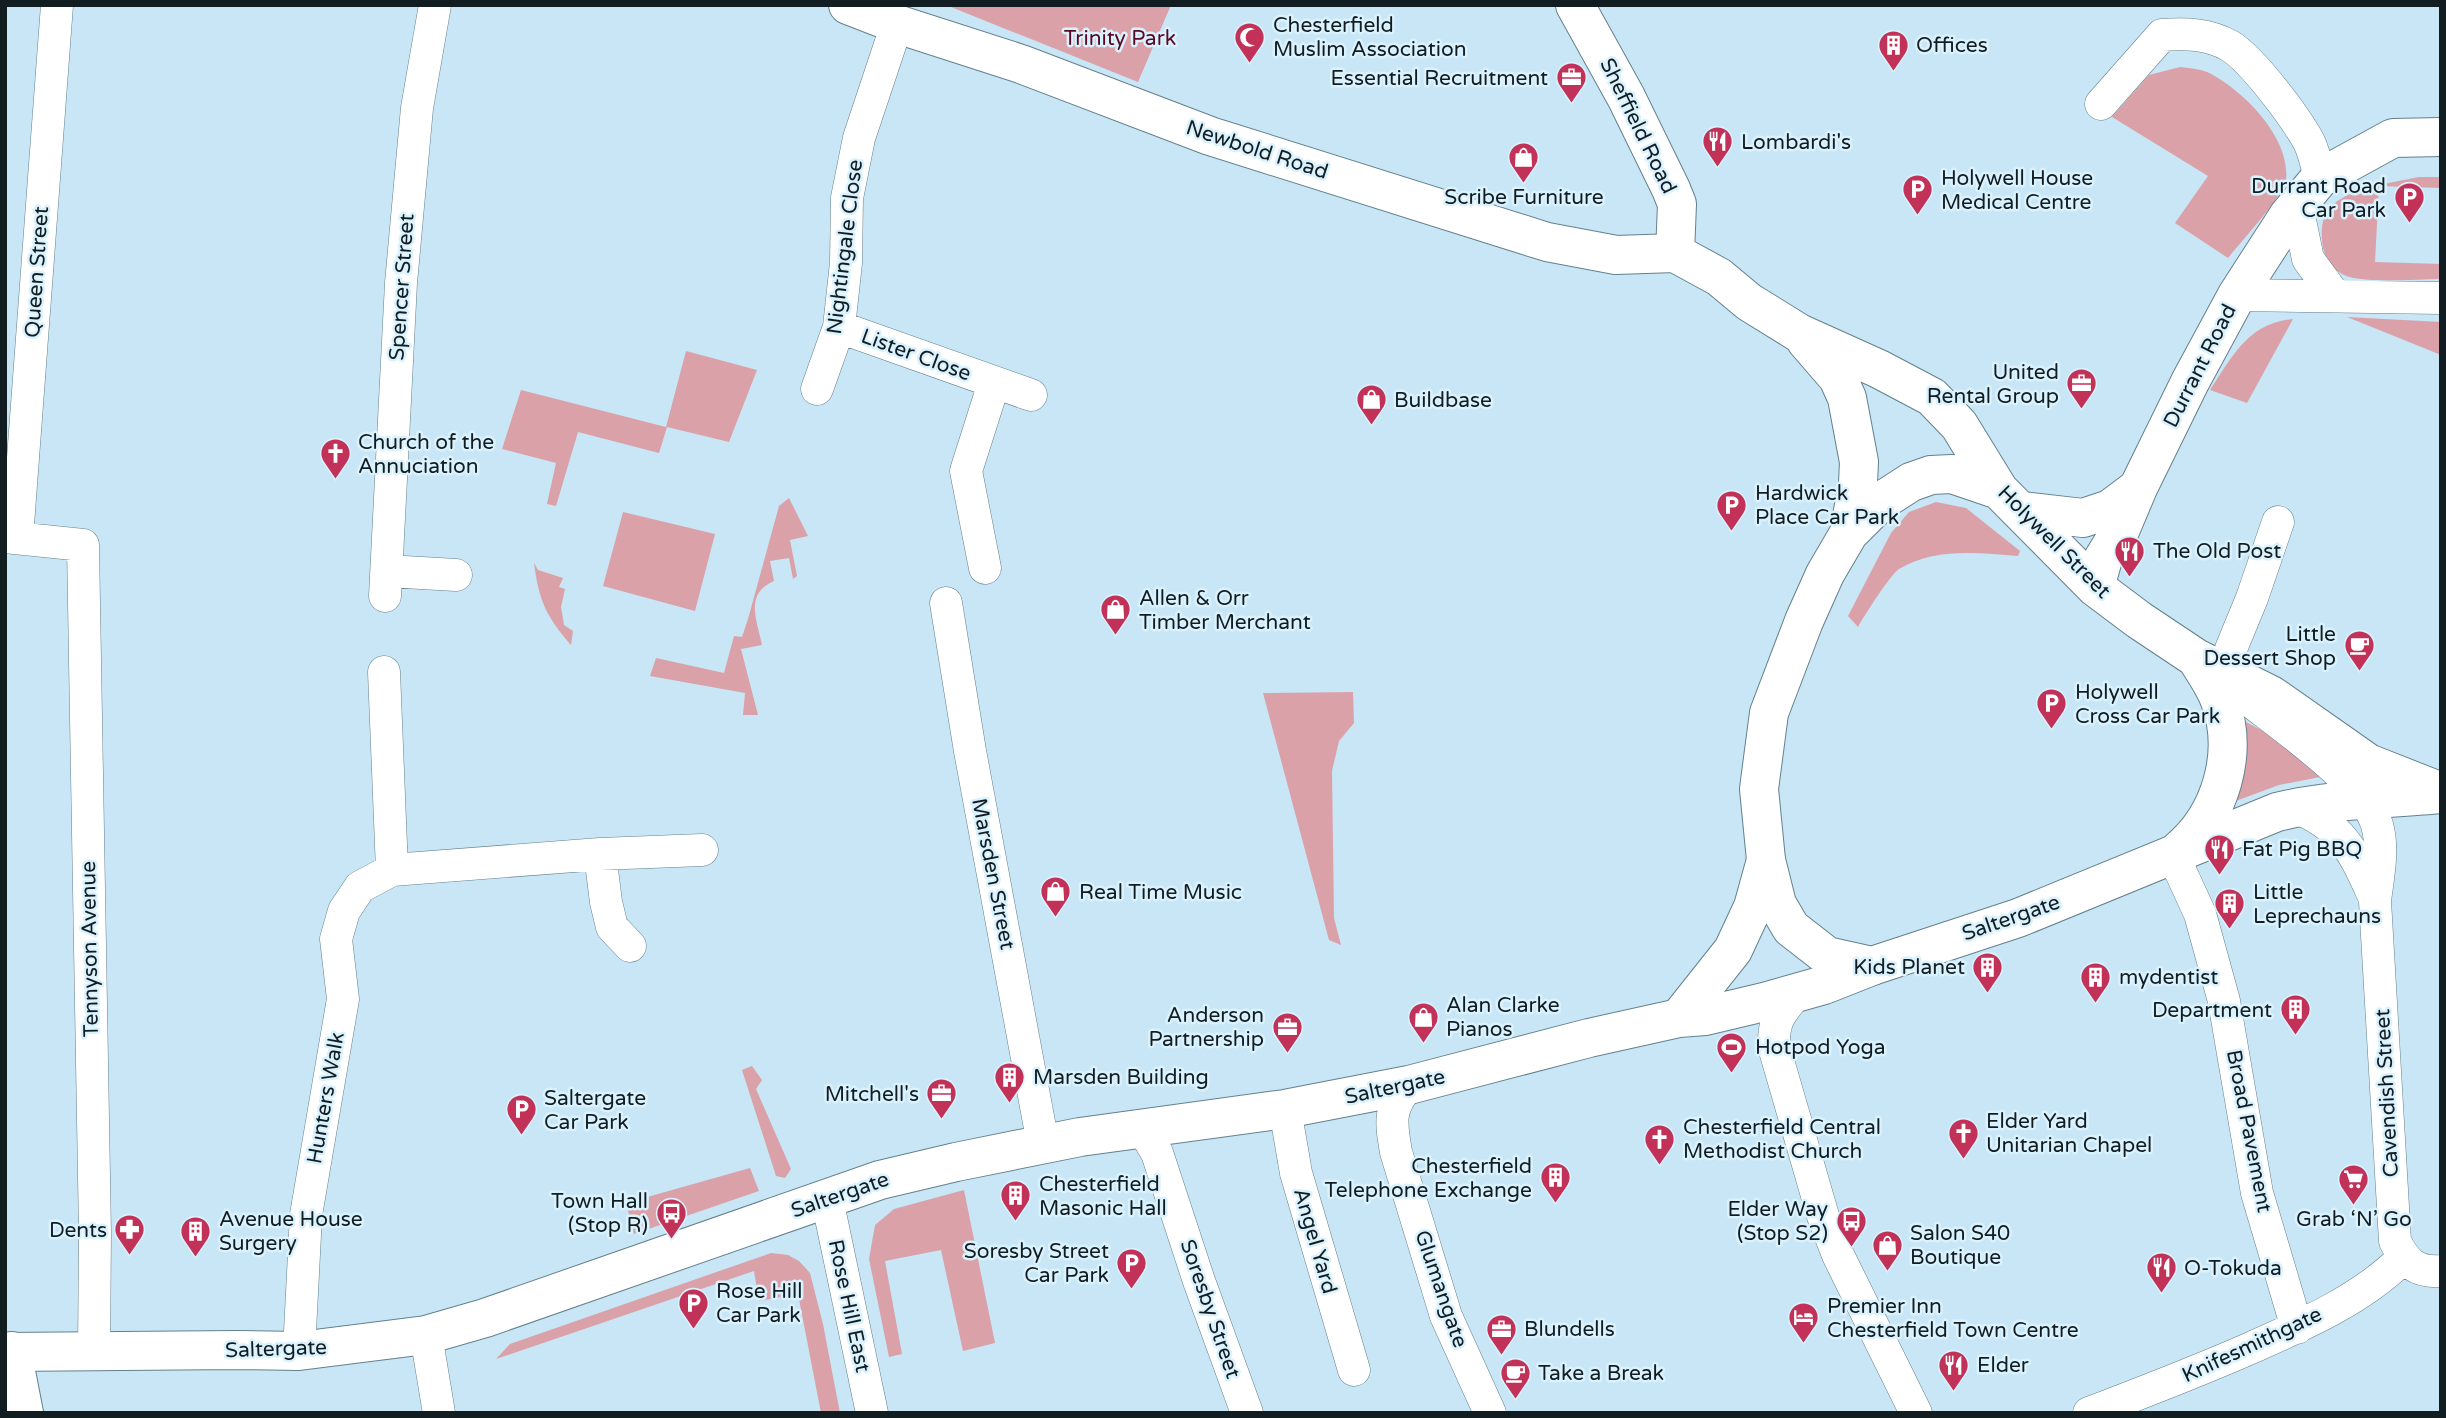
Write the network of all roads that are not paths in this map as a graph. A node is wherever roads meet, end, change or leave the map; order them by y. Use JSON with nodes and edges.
{"nodes":[{"id":1,"x":57,"y":5,"type":"edge"},
{"id":2,"x":435,"y":5,"type":"edge"},
{"id":3,"x":848,"y":5,"type":"edge"},
{"id":4,"x":1575,"y":5,"type":"edge"},
{"id":5,"x":897,"y":24,"type":"junction"},
{"id":6,"x":2101,"y":104,"type":"dead end"},
{"id":7,"x":2441,"y":137,"type":"edge"},
{"id":8,"x":2309,"y":192,"type":"junction"},
{"id":9,"x":1675,"y":253,"type":"junction"},
{"id":10,"x":2237,"y":295,"type":"junction"},
{"id":11,"x":2335,"y":296,"type":"junction"},
{"id":12,"x":2441,"y":298,"type":"edge"},
{"id":13,"x":839,"y":327,"type":"junction"},
{"id":14,"x":1799,"y":333,"type":"junction"},
{"id":15,"x":994,"y":383,"type":"junction"},
{"id":16,"x":817,"y":389,"type":"dead end"},
{"id":17,"x":1031,"y":395,"type":"dead end"},
{"id":18,"x":2137,"y":488,"type":"junction"},
{"id":19,"x":2011,"y":501,"type":"junction"},
{"id":20,"x":2278,"y":522,"type":"dead end"},
{"id":21,"x":1849,"y":533,"type":"junction"},
{"id":22,"x":11,"y":538,"type":"edge"},
{"id":23,"x":985,"y":568,"type":"dead end"},
{"id":24,"x":456,"y":575,"type":"dead end"},
{"id":25,"x":2095,"y":587,"type":"junction"},
{"id":26,"x":946,"y":603,"type":"dead end"},
{"id":27,"x":2213,"y":653,"type":"junction"},
{"id":28,"x":384,"y":672,"type":"dead end"},
{"id":29,"x":2441,"y":793,"type":"edge"},
{"id":30,"x":2362,"y":800,"type":"junction"},
{"id":31,"x":2295,"y":807,"type":"junction"},
{"id":32,"x":702,"y":850,"type":"dead end"},
{"id":33,"x":600,"y":854,"type":"junction"},
{"id":34,"x":2173,"y":855,"type":"junction"},
{"id":35,"x":1766,"y":860,"type":"junction"},
{"id":36,"x":392,"y":870,"type":"junction"},
{"id":37,"x":2375,"y":901,"type":"junction"},
{"id":38,"x":630,"y":946,"type":"dead end"},
{"id":39,"x":1872,"y":966,"type":"junction"},
{"id":40,"x":1797,"y":993,"type":"junction"},
{"id":41,"x":1679,"y":1018,"type":"junction"},
{"id":42,"x":1409,"y":1085,"type":"junction"},
{"id":43,"x":1285,"y":1109,"type":"junction"},
{"id":44,"x":1142,"y":1128,"type":"junction"},
{"id":45,"x":1043,"y":1144,"type":"junction"},
{"id":46,"x":827,"y":1199,"type":"junction"},
{"id":47,"x":2423,"y":1267,"type":"edge"},
{"id":48,"x":2297,"y":1328,"type":"junction"},
{"id":49,"x":426,"y":1335,"type":"junction"},
{"id":50,"x":299,"y":1351,"type":"junction"},
{"id":51,"x":9,"y":1352,"type":"edge"},
{"id":52,"x":94,"y":1352,"type":"junction"},
{"id":53,"x":1354,"y":1370,"type":"dead end"},
{"id":54,"x":24,"y":1413,"type":"edge"},
{"id":55,"x":439,"y":1413,"type":"edge"},
{"id":56,"x":872,"y":1413,"type":"edge"},
{"id":57,"x":1247,"y":1413,"type":"edge"},
{"id":58,"x":1490,"y":1413,"type":"edge"},
{"id":59,"x":1916,"y":1413,"type":"edge"},
{"id":60,"x":2089,"y":1413,"type":"edge"}],
"edges":[{"from":1,"to":22,"type":"street","name":"Queen Street"},
{"from":2,"to":24,"type":"street","name":"Spencer Street"},
{"from":3,"to":5,"type":"main road","name":"Newbold Road"},
{"from":4,"to":9,"type":"main road","name":"Sheffield Road"},
{"from":5,"to":9,"type":"main road","name":"Newbold Road"},
{"from":5,"to":13,"type":"street","name":"Nightingale Close"},
{"from":6,"to":8,"type":"street"},
{"from":7,"to":8,"type":"main road"},
{"from":8,"to":10,"type":"main road"},
{"from":8,"to":11,"type":"street"},
{"from":9,"to":14,"type":"main road","name":"Holywell Street"},
{"from":10,"to":11,"type":"street","name":"Durrant Road"},
{"from":10,"to":18,"type":"main road","name":"Durrant Road"},
{"from":11,"to":12,"type":"street","name":"Durrant Road"},
{"from":13,"to":15,"type":"street","name":"Lister Close"},
{"from":13,"to":16,"type":"street","name":"Nightingale Close"},
{"from":14,"to":19,"type":"main road","name":"Holywell Street"},
{"from":14,"to":21,"type":"main road","name":"Holywell Street"},
{"from":15,"to":17,"type":"street","name":"Lister Close"},
{"from":15,"to":23,"type":"street","name":"Lister Close"},
{"from":18,"to":19,"type":"main road","name":"Durrant Road"},
{"from":18,"to":25,"type":"main road","name":"Durrant Road"},
{"from":19,"to":21,"type":"main road","name":"Durrant Road"},
{"from":19,"to":25,"type":"main road","name":"Holywell Street"},
{"from":20,"to":27,"type":"street"},
{"from":21,"to":35,"type":"main road"},
{"from":22,"to":52,"type":"street","name":"Tennyson Avenue"},
{"from":25,"to":27,"type":"main road","name":"Holywell Street"},
{"from":26,"to":45,"type":"street","name":"Marsden Street"},
{"from":27,"to":29,"type":"main road","name":"Holywell Street"},
{"from":27,"to":30,"type":"street","name":"Cavendish Street"},
{"from":27,"to":34,"type":"main road"},
{"from":28,"to":36,"type":"street"},
{"from":29,"to":30,"type":"main road","name":"Holywell Street"},
{"from":30,"to":31,"type":"main road","name":"Holywell Street"},
{"from":30,"to":37,"type":"street","name":"Cavendish Street"},
{"from":31,"to":34,"type":"main road","name":"Saltergate"},
{"from":31,"to":37,"type":"street","name":"Cavendish Street"},
{"from":32,"to":33,"type":"street","name":"Hunters Walk"},
{"from":33,"to":36,"type":"street","name":"Hunters Walk"},
{"from":33,"to":38,"type":"street"},
{"from":34,"to":39,"type":"main road","name":"Saltergate"},
{"from":34,"to":48,"type":"street","name":"Broad Pavement"},
{"from":35,"to":39,"type":"main road"},
{"from":35,"to":41,"type":"main road"},
{"from":36,"to":50,"type":"street","name":"Hunters Walk"},
{"from":37,"to":47,"type":"street","name":"Cavendish Street"},
{"from":39,"to":40,"type":"main road","name":"Saltergate"},
{"from":40,"to":41,"type":"main road","name":"Saltergate"},
{"from":40,"to":59,"type":"street"},
{"from":41,"to":42,"type":"main road","name":"Saltergate"},
{"from":42,"to":43,"type":"main road","name":"Saltergate"},
{"from":42,"to":58,"type":"street","name":"Glumangate"},
{"from":43,"to":44,"type":"main road","name":"Saltergate"},
{"from":43,"to":53,"type":"street","name":"Angel Yard"},
{"from":44,"to":45,"type":"main road","name":"Saltergate"},
{"from":44,"to":57,"type":"street","name":"Soresby Street"},
{"from":45,"to":46,"type":"main road","name":"Saltergate"},
{"from":46,"to":49,"type":"main road","name":"Saltergate"},
{"from":46,"to":56,"type":"street","name":"Rose Hill East"},
{"from":47,"to":48,"type":"street","name":"Knifesmithgate"},
{"from":48,"to":60,"type":"street","name":"Knifesmithgate"},
{"from":49,"to":50,"type":"main road","name":"Saltergate"},
{"from":49,"to":55,"type":"street"},
{"from":50,"to":52,"type":"main road","name":"Saltergate"},
{"from":51,"to":52,"type":"main road","name":"Saltergate"},
{"from":51,"to":54,"type":"main road"}]}
